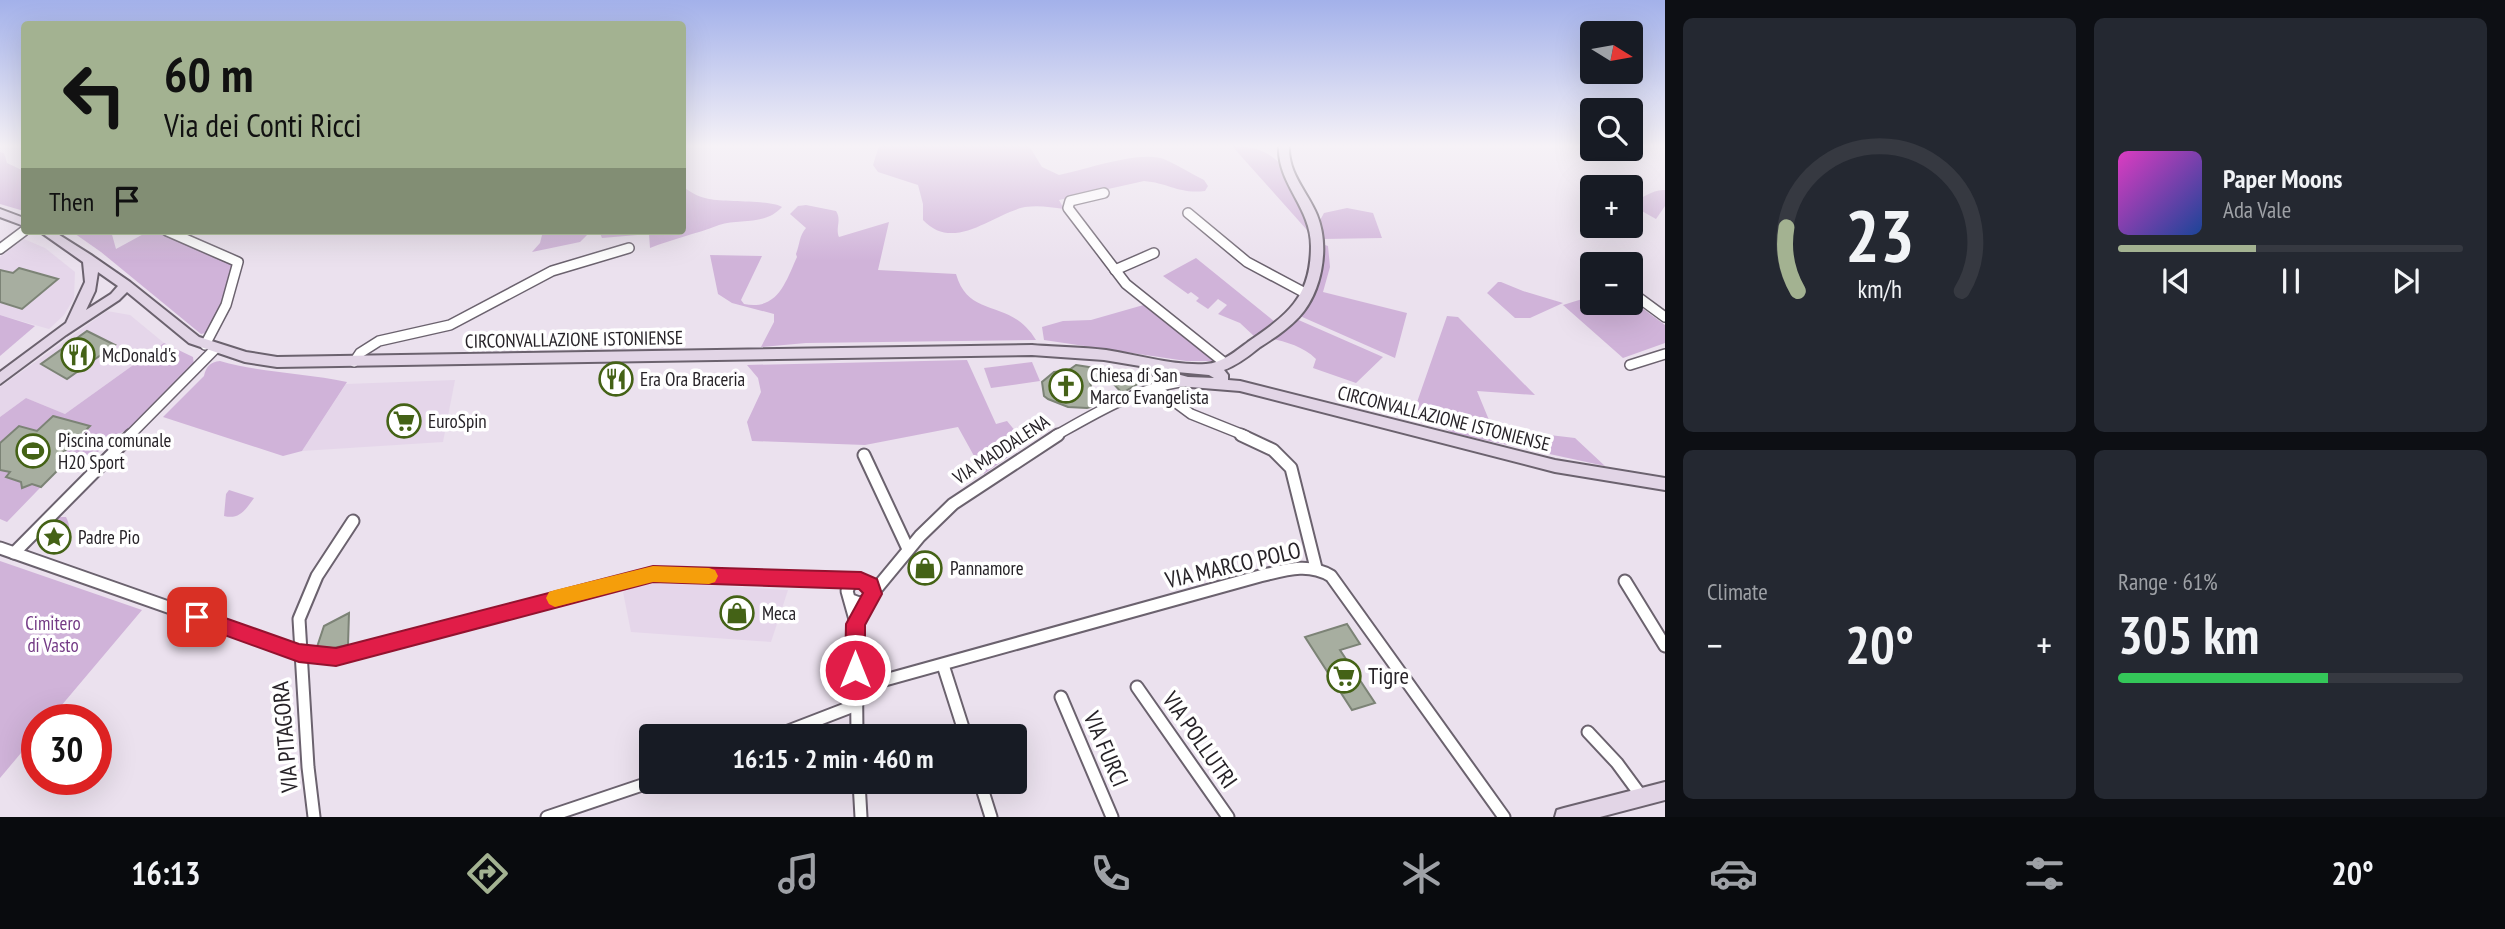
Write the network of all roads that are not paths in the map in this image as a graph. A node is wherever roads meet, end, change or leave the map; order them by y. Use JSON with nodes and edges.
{"nodes":[{"id":1,"x":1294,"y":184,"type":"edge"},
{"id":2,"x":1104,"y":193,"type":"dead end"},
{"id":3,"x":0,"y":213,"type":"edge"},
{"id":4,"x":1188,"y":213,"type":"dead end"},
{"id":5,"x":21,"y":221,"type":"edge"},
{"id":6,"x":21,"y":233,"type":"edge"},
{"id":7,"x":52,"y":235,"type":"edge"},
{"id":8,"x":177,"y":235,"type":"edge"},
{"id":9,"x":629,"y":248,"type":"dead end"},
{"id":10,"x":0,"y":249,"type":"edge"},
{"id":11,"x":1154,"y":253,"type":"dead end"},
{"id":12,"x":87,"y":258,"type":"junction"},
{"id":13,"x":1115,"y":270,"type":"junction"},
{"id":14,"x":126,"y":285,"type":"junction"},
{"id":15,"x":1307,"y":294,"type":"junction"},
{"id":16,"x":1643,"y":301,"type":"edge"},
{"id":17,"x":99,"y":308,"type":"junction"},
{"id":18,"x":156,"y":310,"type":"junction"},
{"id":19,"x":1665,"y":317,"type":"edge"},
{"id":20,"x":67,"y":327,"type":"junction"},
{"id":21,"x":210,"y":347,"type":"junction"},
{"id":22,"x":1665,"y":354,"type":"edge"},
{"id":23,"x":354,"y":362,"type":"junction"},
{"id":24,"x":1630,"y":365,"type":"dead end"},
{"id":25,"x":1221,"y":373,"type":"junction"},
{"id":26,"x":1160,"y":377,"type":"junction"},
{"id":27,"x":0,"y":379,"type":"edge"},
{"id":28,"x":864,"y":455,"type":"dead end"},
{"id":29,"x":1665,"y":484,"type":"edge"},
{"id":30,"x":353,"y":521,"type":"dead end"},
{"id":31,"x":0,"y":548,"type":"edge"},
{"id":32,"x":908,"y":550,"type":"junction"},
{"id":33,"x":15,"y":553,"type":"junction"},
{"id":34,"x":1316,"y":568,"type":"junction"},
{"id":35,"x":887,"y":577,"type":"junction"},
{"id":36,"x":1625,"y":580,"type":"dead end"},
{"id":37,"x":832,"y":581,"type":"junction"},
{"id":38,"x":861,"y":581,"type":"junction"},
{"id":39,"x":870,"y":598,"type":"junction"},
{"id":40,"x":850,"y":599,"type":"junction"},
{"id":41,"x":856,"y":624,"type":"junction"},
{"id":42,"x":1665,"y":646,"type":"edge"},
{"id":43,"x":299,"y":653,"type":"junction"},
{"id":44,"x":943,"y":665,"type":"junction"},
{"id":45,"x":1137,"y":687,"type":"dead end"},
{"id":46,"x":856,"y":688,"type":"junction"},
{"id":47,"x":1061,"y":697,"type":"dead end"},
{"id":48,"x":856,"y":705,"type":"junction"},
{"id":49,"x":807,"y":724,"type":"edge"},
{"id":50,"x":857,"y":724,"type":"edge"},
{"id":51,"x":962,"y":724,"type":"edge"},
{"id":52,"x":1588,"y":732,"type":"dead end"},
{"id":53,"x":639,"y":786,"type":"edge"},
{"id":54,"x":1665,"y":791,"type":"edge"},
{"id":55,"x":860,"y":794,"type":"edge"},
{"id":56,"x":984,"y":794,"type":"edge"},
{"id":57,"x":1642,"y":797,"type":"junction"},
{"id":58,"x":314,"y":817,"type":"edge"},
{"id":59,"x":547,"y":817,"type":"edge"},
{"id":60,"x":861,"y":817,"type":"edge"},
{"id":61,"x":991,"y":817,"type":"edge"},
{"id":62,"x":1112,"y":817,"type":"edge"},
{"id":63,"x":1228,"y":817,"type":"edge"},
{"id":64,"x":1504,"y":817,"type":"edge"},
{"id":65,"x":1564,"y":817,"type":"edge"}],
"edges":[{"from":1,"to":15,"type":"main road"},
{"from":2,"to":13,"type":"street"},
{"from":3,"to":5,"type":"main road"},
{"from":4,"to":15,"type":"street"},
{"from":6,"to":10,"type":"street"},
{"from":7,"to":12,"type":"main road","name":"CIRCONVALLAZIONE ISTONIENSE"},
{"from":8,"to":21,"type":"street"},
{"from":9,"to":23,"type":"street"},
{"from":11,"to":13,"type":"street"},
{"from":12,"to":14,"type":"main road","name":"CIRCONVALLAZIONE ISTONIENSE"},
{"from":12,"to":20,"type":"main road"},
{"from":13,"to":25,"type":"street"},
{"from":14,"to":17,"type":"main road"},
{"from":14,"to":18,"type":"main road","name":"CIRCONVALLAZIONE ISTONIENSE"},
{"from":14,"to":20,"type":"main road"},
{"from":15,"to":25,"type":"main road"},
{"from":16,"to":19,"type":"street"},
{"from":17,"to":18,"type":"main road"},
{"from":17,"to":20,"type":"main road"},
{"from":18,"to":21,"type":"main road","name":"CIRCONVALLAZIONE ISTONIENSE"},
{"from":20,"to":27,"type":"main road"},
{"from":21,"to":23,"type":"main road","name":"CIRCONVALLAZIONE ISTONIENSE"},
{"from":21,"to":33,"type":"street"},
{"from":22,"to":24,"type":"street"},
{"from":23,"to":26,"type":"main road","name":"CIRCONVALLAZIONE ISTONIENSE"},
{"from":25,"to":26,"type":"main road"},
{"from":25,"to":26,"type":"main road","name":"CIRCONVALLAZIONE ISTONIENSE"},
{"from":25,"to":29,"type":"main road","name":"CIRCONVALLAZIONE ISTONIENSE"},
{"from":26,"to":32,"type":"street","name":"VIA MADDALENA"},
{"from":26,"to":34,"type":"street"},
{"from":28,"to":32,"type":"street"},
{"from":30,"to":43,"type":"street","name":"VIA PITAGORA"},
{"from":31,"to":33,"type":"street"},
{"from":32,"to":35,"type":"street","name":"VIA MADDALENA"},
{"from":33,"to":43,"type":"street"},
{"from":34,"to":44,"type":"street","name":"VIA MARCO POLO"},
{"from":34,"to":64,"type":"street","name":"VIA MARCO POLO"},
{"from":35,"to":38,"type":"street"},
{"from":35,"to":39,"type":"street","name":"VIA MADDALENA"},
{"from":36,"to":42,"type":"street"},
{"from":37,"to":38,"type":"street"},
{"from":37,"to":40,"type":"street"},
{"from":37,"to":43,"type":"street"},
{"from":38,"to":39,"type":"street"},
{"from":38,"to":40,"type":"street"},
{"from":39,"to":40,"type":"street"},
{"from":39,"to":41,"type":"street","name":"VIA MADDALENA"},
{"from":40,"to":41,"type":"street"},
{"from":41,"to":46,"type":"street"},
{"from":43,"to":58,"type":"street","name":"VIA PITAGORA"},
{"from":44,"to":46,"type":"street","name":"VIA MARCO POLO"},
{"from":44,"to":51,"type":"street"},
{"from":45,"to":63,"type":"street","name":"VIA POLLUTRI"},
{"from":46,"to":48,"type":"street"},
{"from":47,"to":62,"type":"street","name":"VIA FURCI"},
{"from":48,"to":49,"type":"street"},
{"from":48,"to":50,"type":"street"},
{"from":52,"to":57,"type":"street"},
{"from":53,"to":59,"type":"street"},
{"from":54,"to":57,"type":"main road"},
{"from":55,"to":60,"type":"street"},
{"from":56,"to":61,"type":"street"},
{"from":57,"to":65,"type":"main road"}]}
